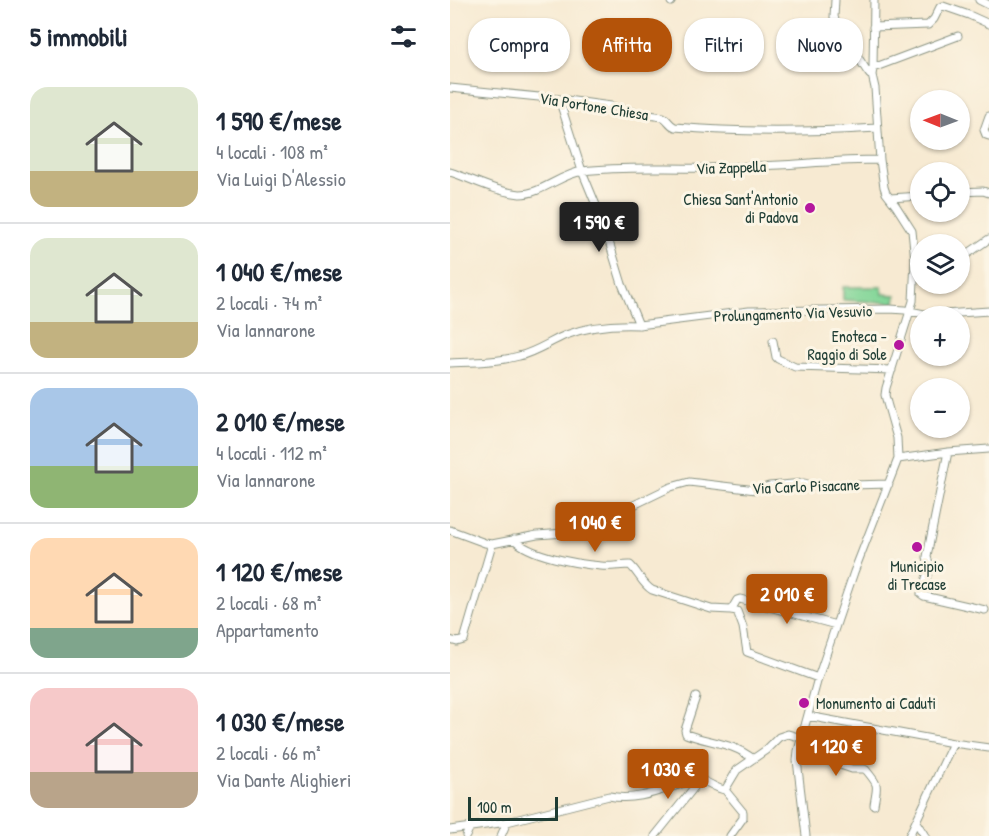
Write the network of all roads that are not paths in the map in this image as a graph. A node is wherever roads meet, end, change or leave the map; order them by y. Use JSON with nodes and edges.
{"nodes":[{"id":1,"x":835,"y":0,"type":"edge"},
{"id":2,"x":874,"y":0,"type":"edge"},
{"id":3,"x":979,"y":0,"type":"edge"},
{"id":4,"x":989,"y":5,"type":"edge"},
{"id":5,"x":989,"y":24,"type":"edge"},
{"id":6,"x":873,"y":27,"type":"junction"},
{"id":7,"x":958,"y":36,"type":"dead end"},
{"id":8,"x":873,"y":71,"type":"junction"},
{"id":9,"x":450,"y":88,"type":"edge"},
{"id":10,"x":559,"y":99,"type":"junction"},
{"id":11,"x":989,"y":116,"type":"edge"},
{"id":12,"x":878,"y":128,"type":"junction"},
{"id":13,"x":989,"y":136,"type":"edge"},
{"id":14,"x":880,"y":160,"type":"junction"},
{"id":15,"x":582,"y":171,"type":"junction"},
{"id":16,"x":450,"y":172,"type":"edge"},
{"id":17,"x":970,"y":192,"type":"edge"},
{"id":18,"x":989,"y":193,"type":"edge"},
{"id":19,"x":910,"y":197,"type":"edge"},
{"id":20,"x":890,"y":198,"type":"junction"},
{"id":21,"x":912,"y":234,"type":"edge"},
{"id":22,"x":989,"y":239,"type":"edge"},
{"id":23,"x":970,"y":252,"type":"edge"},
{"id":24,"x":910,"y":311,"type":"edge"},
{"id":25,"x":989,"y":311,"type":"edge"},
{"id":26,"x":970,"y":312,"type":"edge"},
{"id":27,"x":910,"y":314,"type":"edge"},
{"id":28,"x":639,"y":325,"type":"junction"},
{"id":29,"x":773,"y":341,"type":"dead end"},
{"id":30,"x":450,"y":363,"type":"edge"},
{"id":31,"x":892,"y":370,"type":"junction"},
{"id":32,"x":989,"y":449,"type":"edge"},
{"id":33,"x":948,"y":452,"type":"junction"},
{"id":34,"x":898,"y":459,"type":"junction"},
{"id":35,"x":889,"y":484,"type":"junction"},
{"id":36,"x":450,"y":530,"type":"edge"},
{"id":37,"x":514,"y":539,"type":"junction"},
{"id":38,"x":492,"y":544,"type":"junction"},
{"id":39,"x":732,"y":610,"type":"junction"},
{"id":40,"x":985,"y":610,"type":"dead end"},
{"id":41,"x":836,"y":625,"type":"junction"},
{"id":42,"x":450,"y":640,"type":"edge"},
{"id":43,"x":818,"y":678,"type":"junction"},
{"id":44,"x":696,"y":697,"type":"dead end"},
{"id":45,"x":808,"y":716,"type":"junction"},
{"id":46,"x":801,"y":738,"type":"junction"},
{"id":47,"x":953,"y":743,"type":"junction"},
{"id":48,"x":800,"y":746,"type":"junction"},
{"id":49,"x":989,"y":748,"type":"edge"},
{"id":50,"x":753,"y":759,"type":"junction"},
{"id":51,"x":700,"y":780,"type":"junction"},
{"id":52,"x":725,"y":790,"type":"junction"},
{"id":53,"x":873,"y":805,"type":"dead end"},
{"id":54,"x":507,"y":822,"type":"junction"},
{"id":55,"x":916,"y":822,"type":"junction"},
{"id":56,"x":470,"y":827,"type":"junction"},
{"id":57,"x":450,"y":830,"type":"edge"},
{"id":58,"x":466,"y":836,"type":"edge"},
{"id":59,"x":501,"y":836,"type":"edge"},
{"id":60,"x":655,"y":836,"type":"edge"},
{"id":61,"x":730,"y":836,"type":"edge"},
{"id":62,"x":806,"y":836,"type":"edge"},
{"id":63,"x":909,"y":836,"type":"edge"},
{"id":64,"x":925,"y":836,"type":"edge"}],
"edges":[{"from":1,"to":8,"type":"street"},
{"from":2,"to":6,"type":"street"},
{"from":3,"to":4,"type":"street"},
{"from":5,"to":6,"type":"street"},
{"from":6,"to":8,"type":"street"},
{"from":7,"to":8,"type":"street"},
{"from":8,"to":12,"type":"street"},
{"from":9,"to":10,"type":"street","name":"Via Portone Chiesa"},
{"from":10,"to":12,"type":"street","name":"Via Portone Chiesa"},
{"from":10,"to":15,"type":"street"},
{"from":11,"to":13,"type":"street"},
{"from":12,"to":14,"type":"street"},
{"from":14,"to":15,"type":"street","name":"Via Zappella"},
{"from":14,"to":20,"type":"street"},
{"from":15,"to":16,"type":"street","name":"Via Zappella"},
{"from":15,"to":28,"type":"street"},
{"from":17,"to":18,"type":"street"},
{"from":19,"to":20,"type":"street"},
{"from":20,"to":21,"type":"street"},
{"from":22,"to":23,"type":"street"},
{"from":24,"to":28,"type":"street","name":"Prolungamento Via Vesuvio"},
{"from":25,"to":26,"type":"street","name":"Prolungamento Via Vesuvio"},
{"from":27,"to":31,"type":"street"},
{"from":28,"to":30,"type":"street","name":"Prolungamento Via Vesuvio"},
{"from":29,"to":31,"type":"street"},
{"from":31,"to":34,"type":"street"},
{"from":32,"to":33,"type":"street"},
{"from":33,"to":34,"type":"street"},
{"from":33,"to":40,"type":"street"},
{"from":34,"to":35,"type":"street"},
{"from":35,"to":37,"type":"street","name":"Via Carlo Pisacane"},
{"from":35,"to":41,"type":"street"},
{"from":36,"to":38,"type":"street"},
{"from":37,"to":38,"type":"street","name":"Via Carlo Pisacane"},
{"from":37,"to":39,"type":"street"},
{"from":38,"to":42,"type":"street"},
{"from":39,"to":41,"type":"street"},
{"from":39,"to":43,"type":"street"},
{"from":41,"to":43,"type":"street"},
{"from":43,"to":45,"type":"street"},
{"from":44,"to":50,"type":"street"},
{"from":45,"to":46,"type":"street"},
{"from":45,"to":47,"type":"street"},
{"from":46,"to":48,"type":"street"},
{"from":46,"to":50,"type":"street"},
{"from":47,"to":49,"type":"street"},
{"from":47,"to":55,"type":"street"},
{"from":48,"to":53,"type":"street"},
{"from":48,"to":62,"type":"street"},
{"from":50,"to":52,"type":"street"},
{"from":51,"to":52,"type":"street"},
{"from":51,"to":54,"type":"street"},
{"from":51,"to":60,"type":"street"},
{"from":52,"to":61,"type":"street"},
{"from":54,"to":56,"type":"street"},
{"from":54,"to":59,"type":"street"},
{"from":55,"to":63,"type":"street"},
{"from":55,"to":64,"type":"street"},
{"from":56,"to":57,"type":"street"},
{"from":56,"to":58,"type":"street"}]}
